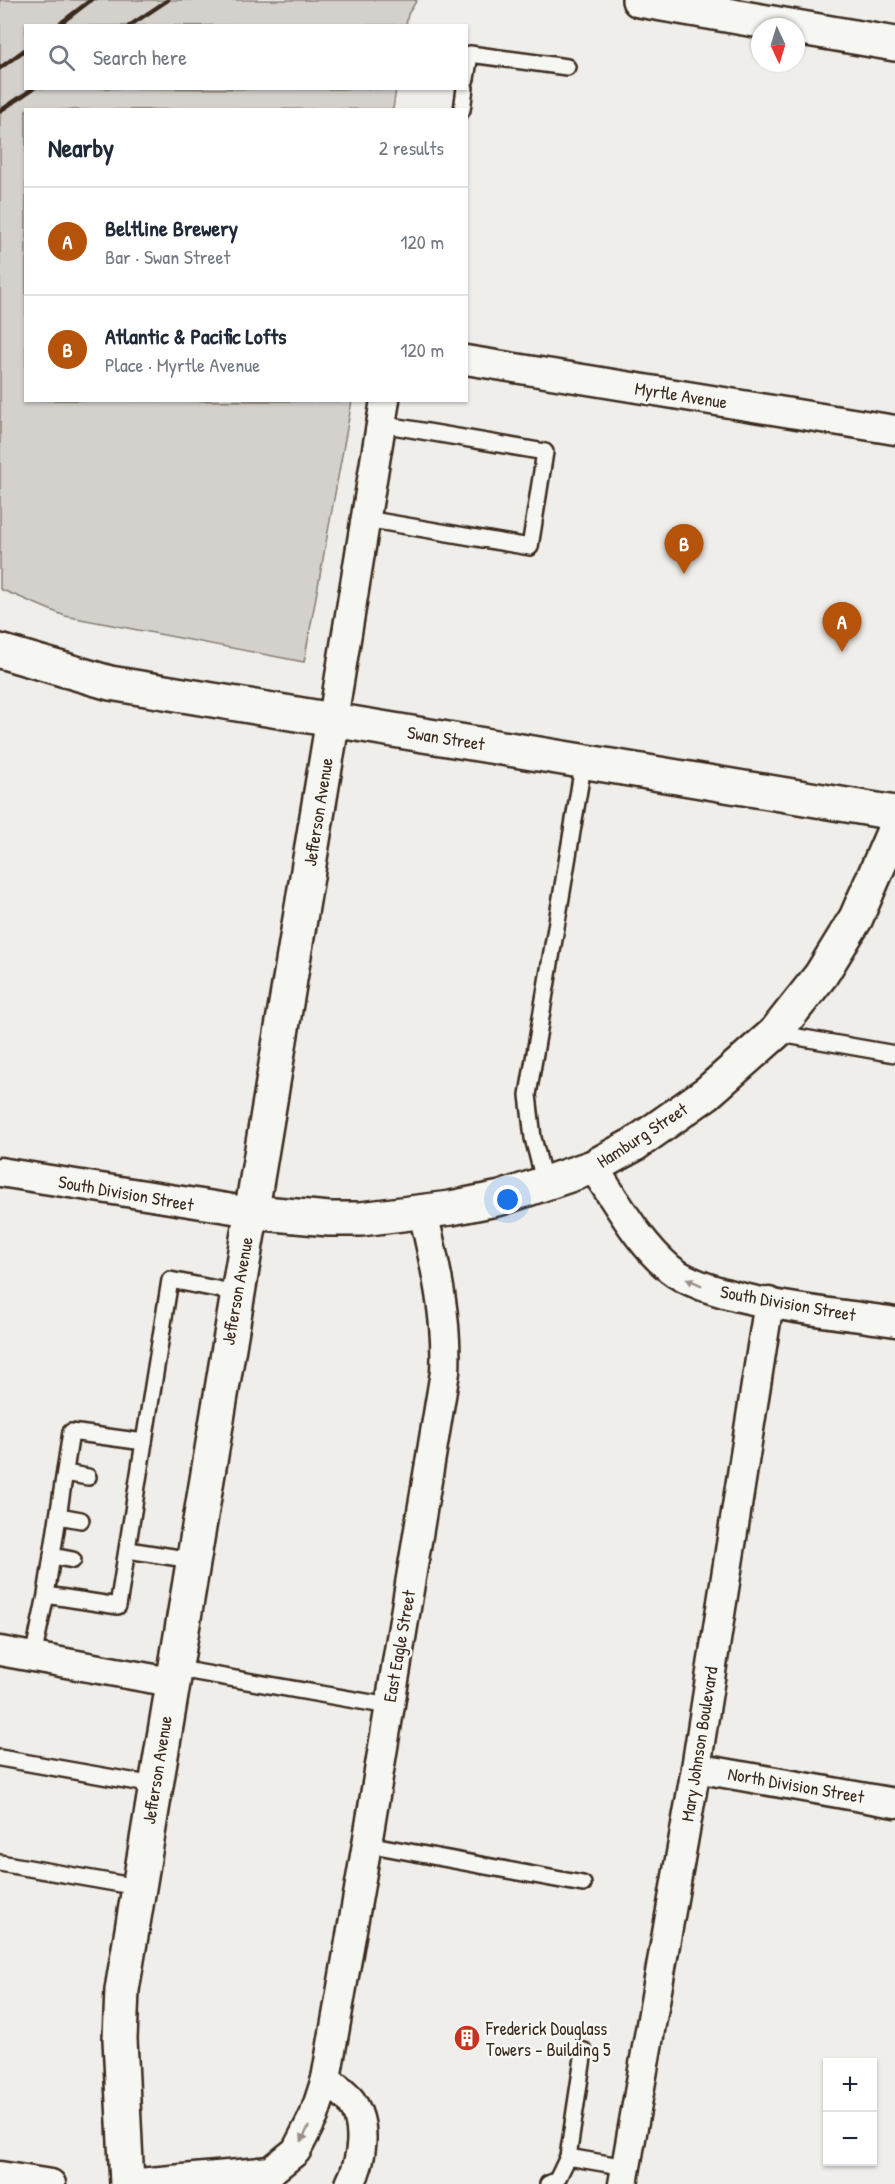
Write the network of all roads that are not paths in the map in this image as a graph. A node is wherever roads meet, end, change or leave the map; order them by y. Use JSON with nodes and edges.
{"nodes":[{"id":1,"x":639,"y":0,"type":"edge"},
{"id":2,"x":895,"y":44,"type":"edge"},
{"id":3,"x":468,"y":66,"type":"edge"},
{"id":4,"x":567,"y":67,"type":"dead end"},
{"id":5,"x":465,"y":90,"type":"edge"},
{"id":6,"x":462,"y":108,"type":"edge"},
{"id":7,"x":468,"y":360,"type":"edge"},
{"id":8,"x":383,"y":412,"type":"edge"},
{"id":9,"x":895,"y":430,"type":"edge"},
{"id":10,"x":366,"y":519,"type":"junction"},
{"id":11,"x":0,"y":651,"type":"edge"},
{"id":12,"x":333,"y":719,"type":"junction"},
{"id":13,"x":584,"y":760,"type":"junction"},
{"id":14,"x":895,"y":813,"type":"edge"},
{"id":15,"x":895,"y":828,"type":"edge"},
{"id":16,"x":775,"y":1034,"type":"junction"},
{"id":17,"x":895,"y":1054,"type":"edge"},
{"id":18,"x":593,"y":1167,"type":"junction"},
{"id":19,"x":0,"y":1172,"type":"edge"},
{"id":20,"x":545,"y":1184,"type":"junction"},
{"id":21,"x":252,"y":1212,"type":"junction"},
{"id":22,"x":423,"y":1212,"type":"junction"},
{"id":23,"x":237,"y":1293,"type":"junction"},
{"id":24,"x":769,"y":1302,"type":"junction"},
{"id":25,"x":895,"y":1322,"type":"edge"},
{"id":26,"x":144,"y":1442,"type":"junction"},
{"id":27,"x":65,"y":1473,"type":"junction"},
{"id":28,"x":88,"y":1477,"type":"dead end"},
{"id":29,"x":59,"y":1516,"type":"junction"},
{"id":30,"x":81,"y":1520,"type":"dead end"},
{"id":31,"x":128,"y":1550,"type":"junction"},
{"id":32,"x":52,"y":1556,"type":"junction"},
{"id":33,"x":73,"y":1560,"type":"dead end"},
{"id":34,"x":192,"y":1560,"type":"junction"},
{"id":35,"x":46,"y":1595,"type":"junction"},
{"id":36,"x":0,"y":1651,"type":"edge"},
{"id":37,"x":33,"y":1657,"type":"junction"},
{"id":38,"x":172,"y":1675,"type":"junction"},
{"id":39,"x":389,"y":1706,"type":"junction"},
{"id":40,"x":0,"y":1758,"type":"edge"},
{"id":41,"x":696,"y":1768,"type":"junction"},
{"id":42,"x":154,"y":1785,"type":"junction"},
{"id":43,"x":895,"y":1803,"type":"edge"},
{"id":44,"x":367,"y":1844,"type":"junction"},
{"id":45,"x":0,"y":1863,"type":"edge"},
{"id":46,"x":583,"y":1884,"type":"dead end"},
{"id":47,"x":138,"y":1887,"type":"junction"},
{"id":48,"x":584,"y":2051,"type":"dead end"},
{"id":49,"x":326,"y":2079,"type":"junction"},
{"id":50,"x":568,"y":2157,"type":"junction"},
{"id":51,"x":624,"y":2175,"type":"edge"},
{"id":52,"x":0,"y":2176,"type":"edge"},
{"id":53,"x":240,"y":2180,"type":"edge"},
{"id":54,"x":51,"y":2184,"type":"edge"},
{"id":55,"x":127,"y":2184,"type":"edge"},
{"id":56,"x":350,"y":2184,"type":"edge"},
{"id":57,"x":548,"y":2184,"type":"edge"}],
"edges":[{"from":1,"to":2,"type":"street"},
{"from":3,"to":4,"type":"lane"},
{"from":5,"to":6,"type":"lane"},
{"from":7,"to":9,"type":"street","name":"Myrtle Avenue"},
{"from":8,"to":10,"type":"street","name":"Jefferson Avenue"},
{"from":8,"to":10,"type":"lane"},
{"from":10,"to":12,"type":"street","name":"Jefferson Avenue"},
{"from":11,"to":12,"type":"street","name":"Swan Street"},
{"from":12,"to":13,"type":"street","name":"Swan Street"},
{"from":12,"to":21,"type":"street","name":"Jefferson Avenue"},
{"from":13,"to":14,"type":"street","name":"Swan Street"},
{"from":13,"to":20,"type":"lane"},
{"from":15,"to":16,"type":"street","name":"Hamburg Street"},
{"from":16,"to":17,"type":"lane"},
{"from":16,"to":18,"type":"street","name":"Hamburg Street"},
{"from":18,"to":20,"type":"street","name":"Hamburg Street"},
{"from":24,"to":18,"type":"street","name":"South Division Street","one_way":true},
{"from":19,"to":21,"type":"street","name":"South Division Street"},
{"from":20,"to":22,"type":"street","name":"Hamburg Street"},
{"from":21,"to":22,"type":"street","name":"Hamburg Street"},
{"from":21,"to":23,"type":"street","name":"Jefferson Avenue"},
{"from":22,"to":39,"type":"street","name":"East Eagle Street"},
{"from":23,"to":26,"type":"lane"},
{"from":23,"to":34,"type":"street","name":"Jefferson Avenue"},
{"from":24,"to":25,"type":"street","name":"South Division Street"},
{"from":24,"to":41,"type":"street","name":"Mary Johnson Boulevard"},
{"from":26,"to":27,"type":"lane"},
{"from":26,"to":31,"type":"lane"},
{"from":27,"to":28,"type":"lane"},
{"from":27,"to":29,"type":"lane"},
{"from":29,"to":30,"type":"lane"},
{"from":29,"to":32,"type":"lane"},
{"from":31,"to":34,"type":"lane"},
{"from":31,"to":35,"type":"lane"},
{"from":32,"to":33,"type":"lane"},
{"from":32,"to":35,"type":"lane"},
{"from":34,"to":38,"type":"street","name":"Jefferson Avenue"},
{"from":35,"to":37,"type":"lane"},
{"from":36,"to":37,"type":"street"},
{"from":37,"to":38,"type":"street"},
{"from":38,"to":39,"type":"lane"},
{"from":38,"to":42,"type":"street","name":"Jefferson Avenue"},
{"from":39,"to":44,"type":"street","name":"East Eagle Street"},
{"from":40,"to":42,"type":"lane"},
{"from":41,"to":43,"type":"street","name":"North Division Street"},
{"from":41,"to":51,"type":"street","name":"Mary Johnson Boulevard"},
{"from":42,"to":47,"type":"street","name":"Jefferson Avenue"},
{"from":44,"to":46,"type":"lane"},
{"from":44,"to":49,"type":"street","name":"East Eagle Street"},
{"from":45,"to":47,"type":"lane"},
{"from":47,"to":55,"type":"street","name":"Jefferson Avenue"},
{"from":48,"to":50,"type":"lane"},
{"from":49,"to":53,"type":"street","name":"East Eagle Street","one_way":true},
{"from":49,"to":56,"type":"street"},
{"from":50,"to":51,"type":"lane"},
{"from":50,"to":57,"type":"lane"},
{"from":52,"to":54,"type":"street"},
{"from":53,"to":55,"type":"street","name":"East Eagle Street"}]}
